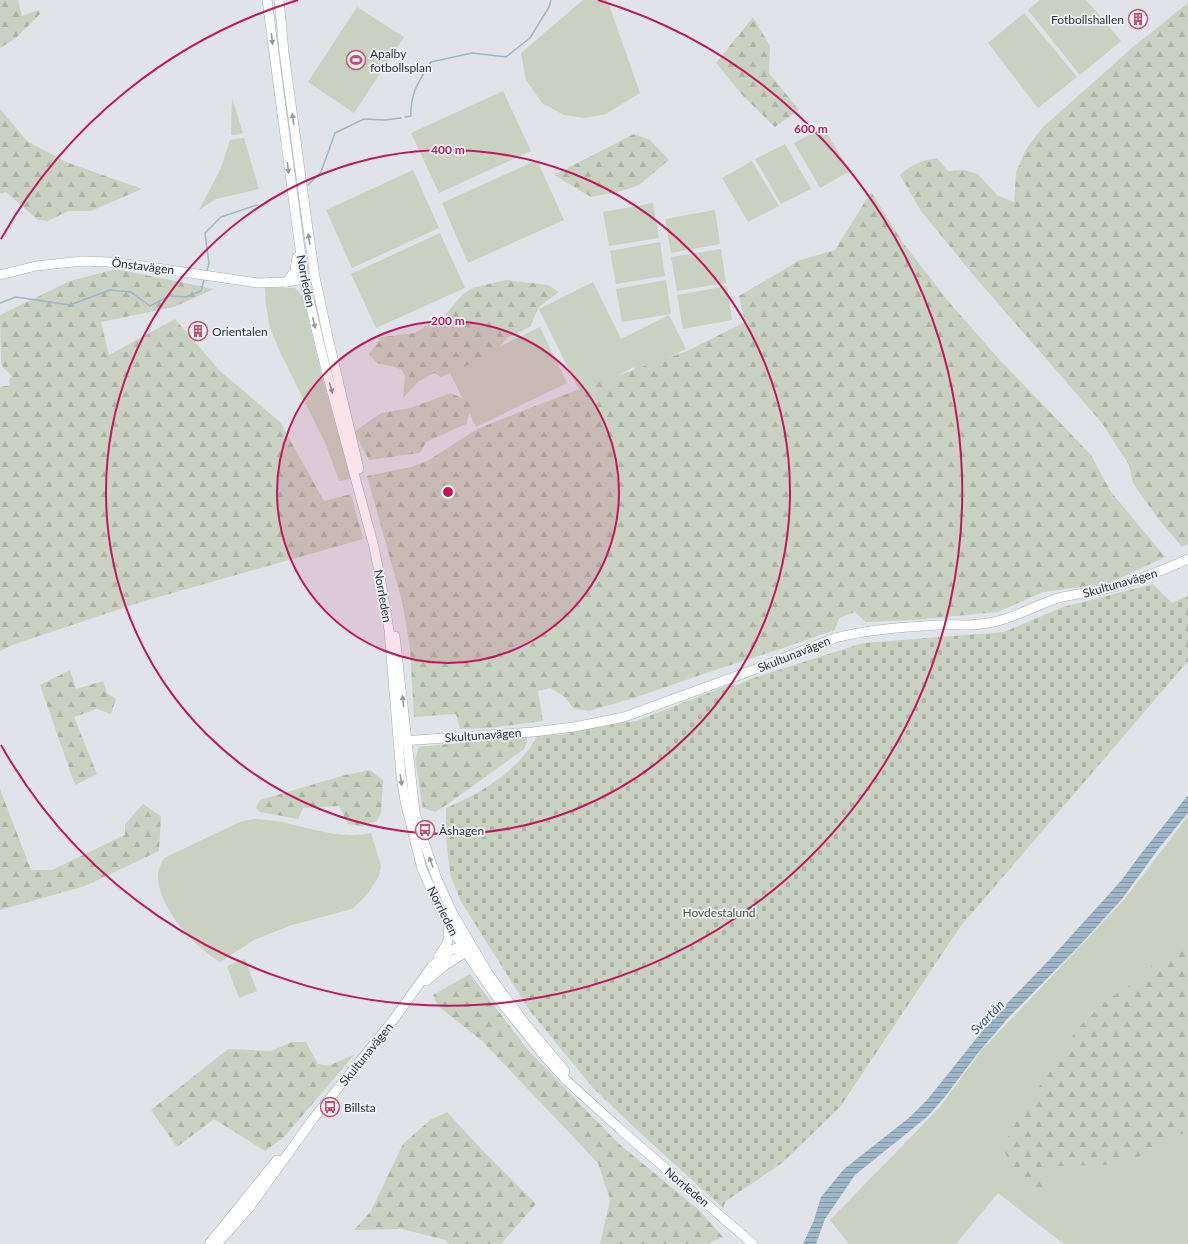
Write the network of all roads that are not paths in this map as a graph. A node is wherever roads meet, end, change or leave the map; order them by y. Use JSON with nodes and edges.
{"nodes":[{"id":1,"x":267,"y":0,"type":"edge"},
{"id":2,"x":279,"y":0,"type":"edge"},
{"id":3,"x":298,"y":242,"type":"junction"},
{"id":4,"x":0,"y":275,"type":"edge"},
{"id":5,"x":315,"y":277,"type":"junction"},
{"id":6,"x":304,"y":279,"type":"junction"},
{"id":7,"x":286,"y":282,"type":"junction"},
{"id":8,"x":308,"y":295,"type":"junction"},
{"id":9,"x":1188,"y":559,"type":"edge"},
{"id":10,"x":403,"y":741,"type":"junction"},
{"id":11,"x":447,"y":920,"type":"junction"},
{"id":12,"x":468,"y":952,"type":"junction"},
{"id":13,"x":432,"y":966,"type":"junction"},
{"id":14,"x":418,"y":988,"type":"junction"},
{"id":15,"x":314,"y":1118,"type":"junction"},
{"id":16,"x":209,"y":1244,"type":"edge"},
{"id":17,"x":217,"y":1244,"type":"edge"},
{"id":18,"x":753,"y":1244,"type":"edge"}],
"edges":[{"from":1,"to":3,"type":"main road","name":"Norrleden","one_way":true},
{"from":5,"to":2,"type":"main road","name":"Norrleden","one_way":true},
{"from":3,"to":6,"type":"main road","name":"Norrleden"},
{"from":3,"to":7,"type":"main road"},
{"from":4,"to":7,"type":"main road","name":"Önstavägen"},
{"from":5,"to":6,"type":"main road","name":"Önstavägen"},
{"from":10,"to":5,"type":"main road","name":"Norrleden","one_way":true},
{"from":6,"to":7,"type":"main road","name":"Önstavägen"},
{"from":6,"to":8,"type":"main road","name":"Norrleden"},
{"from":7,"to":8,"type":"main road"},
{"from":8,"to":10,"type":"main road","name":"Norrleden","one_way":true},
{"from":9,"to":10,"type":"main road","name":"Skultunavägen"},
{"from":10,"to":11,"type":"main road","name":"Norrleden","one_way":true},
{"from":12,"to":10,"type":"main road","name":"Norrleden","one_way":true},
{"from":11,"to":12,"type":"main road","name":"Norrleden"},
{"from":11,"to":13,"type":"main road"},
{"from":12,"to":13,"type":"main road","name":"Skultunavägen"},
{"from":12,"to":14,"type":"main road","name":"Skultunavägen"},
{"from":12,"to":18,"type":"main road","name":"Norrleden"},
{"from":13,"to":14,"type":"main road","name":"Skultunavägen"},
{"from":14,"to":15,"type":"main road","name":"Skultunavägen"},
{"from":15,"to":16,"type":"main road","name":"Skultunavägen"},
{"from":15,"to":17,"type":"main road","name":"Skultunavägen"}]}
